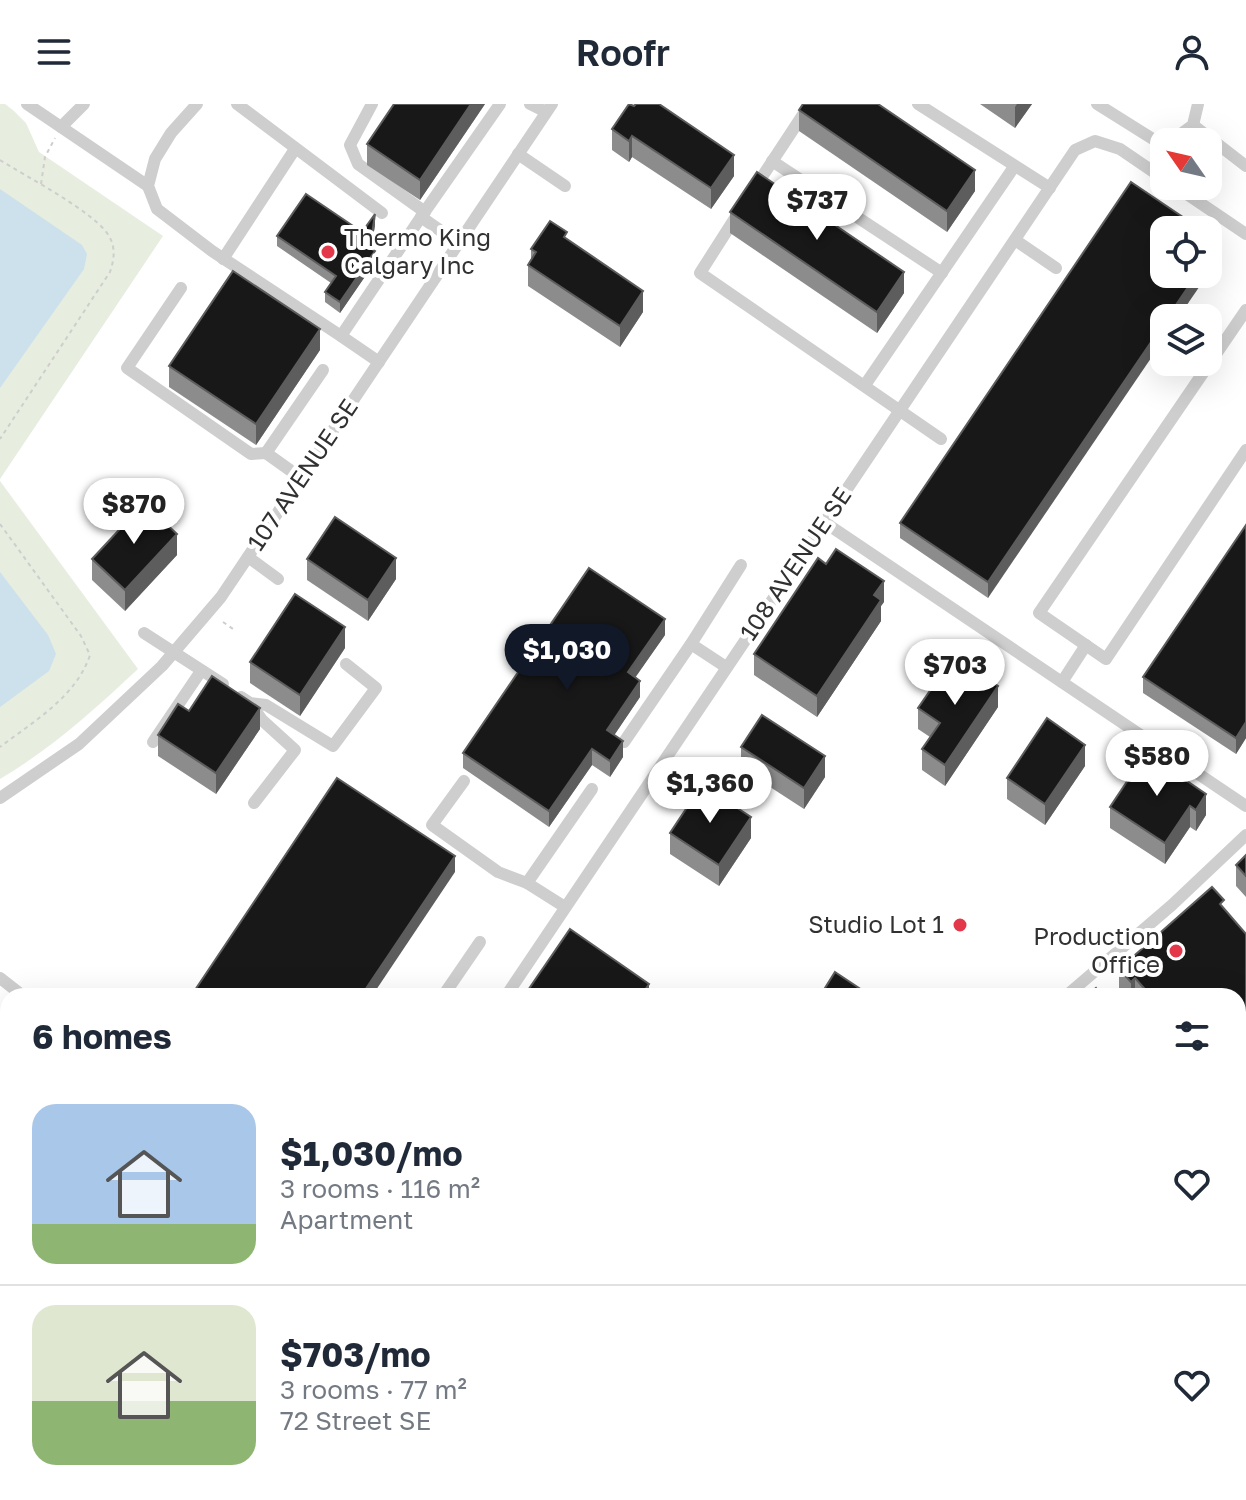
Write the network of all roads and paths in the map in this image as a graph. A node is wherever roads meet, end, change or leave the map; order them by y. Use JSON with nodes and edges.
{"nodes":[{"id":1,"x":27,"y":104,"type":"edge"},
{"id":2,"x":84,"y":104,"type":"edge"},
{"id":3,"x":237,"y":104,"type":"edge"},
{"id":4,"x":372,"y":104,"type":"edge"},
{"id":5,"x":500,"y":104,"type":"edge"},
{"id":6,"x":530,"y":104,"type":"edge"},
{"id":7,"x":810,"y":104,"type":"edge"},
{"id":8,"x":918,"y":104,"type":"edge"},
{"id":9,"x":1097,"y":104,"type":"edge"},
{"id":10,"x":1198,"y":104,"type":"edge"},
{"id":11,"x":195,"y":105,"type":"edge"},
{"id":12,"x":549,"y":108,"type":"edge"},
{"id":13,"x":1193,"y":125,"type":"junction"},
{"id":14,"x":61,"y":127,"type":"junction"},
{"id":15,"x":1189,"y":128,"type":"edge"},
{"id":16,"x":1150,"y":137,"type":"edge"},
{"id":17,"x":295,"y":149,"type":"junction"},
{"id":18,"x":518,"y":154,"type":"junction"},
{"id":19,"x":0,"y":160,"type":"edge"},
{"id":20,"x":772,"y":161,"type":"junction"},
{"id":21,"x":1246,"y":166,"type":"edge"},
{"id":22,"x":1014,"y":167,"type":"junction"},
{"id":23,"x":1150,"y":169,"type":"edge"},
{"id":24,"x":40,"y":186,"type":"junction"},
{"id":25,"x":148,"y":186,"type":"junction"},
{"id":26,"x":565,"y":186,"type":"dead end"},
{"id":27,"x":1050,"y":188,"type":"junction"},
{"id":28,"x":1196,"y":200,"type":"edge"},
{"id":29,"x":382,"y":213,"type":"dead end"},
{"id":30,"x":423,"y":215,"type":"junction"},
{"id":31,"x":1246,"y":234,"type":"edge"},
{"id":32,"x":1015,"y":240,"type":"junction"},
{"id":33,"x":458,"y":243,"type":"junction"},
{"id":34,"x":223,"y":259,"type":"junction"},
{"id":35,"x":1056,"y":268,"type":"dead end"},
{"id":36,"x":942,"y":273,"type":"junction"},
{"id":37,"x":181,"y":288,"type":"dead end"},
{"id":38,"x":1246,"y":310,"type":"edge"},
{"id":39,"x":341,"y":336,"type":"junction"},
{"id":40,"x":379,"y":362,"type":"junction"},
{"id":41,"x":323,"y":370,"type":"dead end"},
{"id":42,"x":865,"y":385,"type":"junction"},
{"id":43,"x":900,"y":410,"type":"junction"},
{"id":44,"x":0,"y":439,"type":"edge"},
{"id":45,"x":941,"y":439,"type":"dead end"},
{"id":46,"x":1246,"y":450,"type":"edge"},
{"id":47,"x":266,"y":453,"type":"junction"},
{"id":48,"x":301,"y":478,"type":"junction"},
{"id":49,"x":824,"y":522,"type":"junction"},
{"id":50,"x":0,"y":524,"type":"edge"},
{"id":51,"x":248,"y":557,"type":"junction"},
{"id":52,"x":741,"y":565,"type":"dead end"},
{"id":53,"x":278,"y":579,"type":"dead end"},
{"id":54,"x":223,"y":622,"type":"dead end"},
{"id":55,"x":236,"y":631,"type":"dead end"},
{"id":56,"x":144,"y":633,"type":"dead end"},
{"id":57,"x":691,"y":644,"type":"junction"},
{"id":58,"x":1086,"y":645,"type":"junction"},
{"id":59,"x":174,"y":653,"type":"junction"},
{"id":60,"x":346,"y":664,"type":"dead end"},
{"id":61,"x":726,"y":667,"type":"junction"},
{"id":62,"x":201,"y":671,"type":"junction"},
{"id":63,"x":1062,"y":682,"type":"junction"},
{"id":64,"x":250,"y":703,"type":"junction"},
{"id":65,"x":153,"y":742,"type":"dead end"},
{"id":66,"x":624,"y":742,"type":"edge"},
{"id":67,"x":0,"y":747,"type":"edge"},
{"id":68,"x":464,"y":781,"type":"dead end"},
{"id":69,"x":592,"y":789,"type":"dead end"},
{"id":70,"x":0,"y":798,"type":"edge"},
{"id":71,"x":254,"y":803,"type":"dead end"},
{"id":72,"x":1246,"y":806,"type":"edge"},
{"id":73,"x":1246,"y":835,"type":"edge"},
{"id":74,"x":527,"y":883,"type":"junction"},
{"id":75,"x":565,"y":907,"type":"junction"},
{"id":76,"x":480,"y":942,"type":"dead end"},
{"id":77,"x":448,"y":988,"type":"edge"},
{"id":78,"x":511,"y":988,"type":"edge"},
{"id":79,"x":1075,"y":988,"type":"edge"}],
"edges":[{"from":1,"to":14,"type":"street"},
{"from":2,"to":14,"type":"street"},
{"from":3,"to":17,"type":"street"},
{"from":4,"to":30,"type":"street"},
{"from":5,"to":30,"type":"street"},
{"from":6,"to":12,"type":"street"},
{"from":7,"to":20,"type":"street"},
{"from":8,"to":22,"type":"street"},
{"from":9,"to":16,"type":"street"},
{"from":10,"to":13,"type":"street"},
{"from":11,"to":25,"type":"street"},
{"from":12,"to":18,"type":"street","name":"107 AVENUE SE"},
{"from":13,"to":15,"type":"street"},
{"from":13,"to":21,"type":"street"},
{"from":14,"to":24,"type":"path"},
{"from":14,"to":25,"type":"street"},
{"from":17,"to":29,"type":"street"},
{"from":17,"to":34,"type":"street"},
{"from":18,"to":26,"type":"street"},
{"from":18,"to":33,"type":"street","name":"107 AVENUE SE"},
{"from":19,"to":24,"type":"path"},
{"from":20,"to":36,"type":"street"},
{"from":20,"to":42,"type":"street"},
{"from":22,"to":27,"type":"street"},
{"from":22,"to":36,"type":"street"},
{"from":23,"to":27,"type":"street","name":"108 AVENUE SE"},
{"from":24,"to":44,"type":"path"},
{"from":25,"to":34,"type":"street"},
{"from":27,"to":32,"type":"street","name":"108 AVENUE SE"},
{"from":28,"to":31,"type":"street"},
{"from":30,"to":33,"type":"street"},
{"from":30,"to":39,"type":"street"},
{"from":32,"to":35,"type":"street"},
{"from":32,"to":43,"type":"street","name":"108 AVENUE SE"},
{"from":33,"to":40,"type":"street","name":"107 AVENUE SE"},
{"from":34,"to":39,"type":"street"},
{"from":36,"to":42,"type":"street"},
{"from":37,"to":47,"type":"street"},
{"from":38,"to":58,"type":"street"},
{"from":39,"to":40,"type":"street"},
{"from":40,"to":48,"type":"street","name":"107 AVENUE SE"},
{"from":41,"to":47,"type":"street"},
{"from":42,"to":43,"type":"street"},
{"from":43,"to":45,"type":"street"},
{"from":43,"to":49,"type":"street","name":"108 AVENUE SE"},
{"from":46,"to":58,"type":"street"},
{"from":47,"to":48,"type":"street"},
{"from":48,"to":51,"type":"street","name":"107 AVENUE SE"},
{"from":49,"to":61,"type":"street","name":"108 AVENUE SE"},
{"from":49,"to":63,"type":"street"},
{"from":50,"to":67,"type":"path"},
{"from":51,"to":53,"type":"street"},
{"from":51,"to":59,"type":"street","name":"107 AVENUE SE"},
{"from":52,"to":57,"type":"street"},
{"from":54,"to":55,"type":"path"},
{"from":56,"to":59,"type":"street"},
{"from":57,"to":61,"type":"street"},
{"from":57,"to":66,"type":"street"},
{"from":58,"to":63,"type":"street"},
{"from":59,"to":62,"type":"street"},
{"from":59,"to":70,"type":"street","name":"107 AVENUE SE"},
{"from":60,"to":64,"type":"street"},
{"from":61,"to":75,"type":"street","name":"108 AVENUE SE"},
{"from":62,"to":64,"type":"street"},
{"from":62,"to":65,"type":"street"},
{"from":63,"to":72,"type":"street"},
{"from":64,"to":71,"type":"street"},
{"from":68,"to":74,"type":"street"},
{"from":69,"to":74,"type":"street"},
{"from":73,"to":79,"type":"street"},
{"from":74,"to":75,"type":"street"},
{"from":75,"to":78,"type":"street","name":"108 AVENUE SE"},
{"from":76,"to":77,"type":"street"}]}
